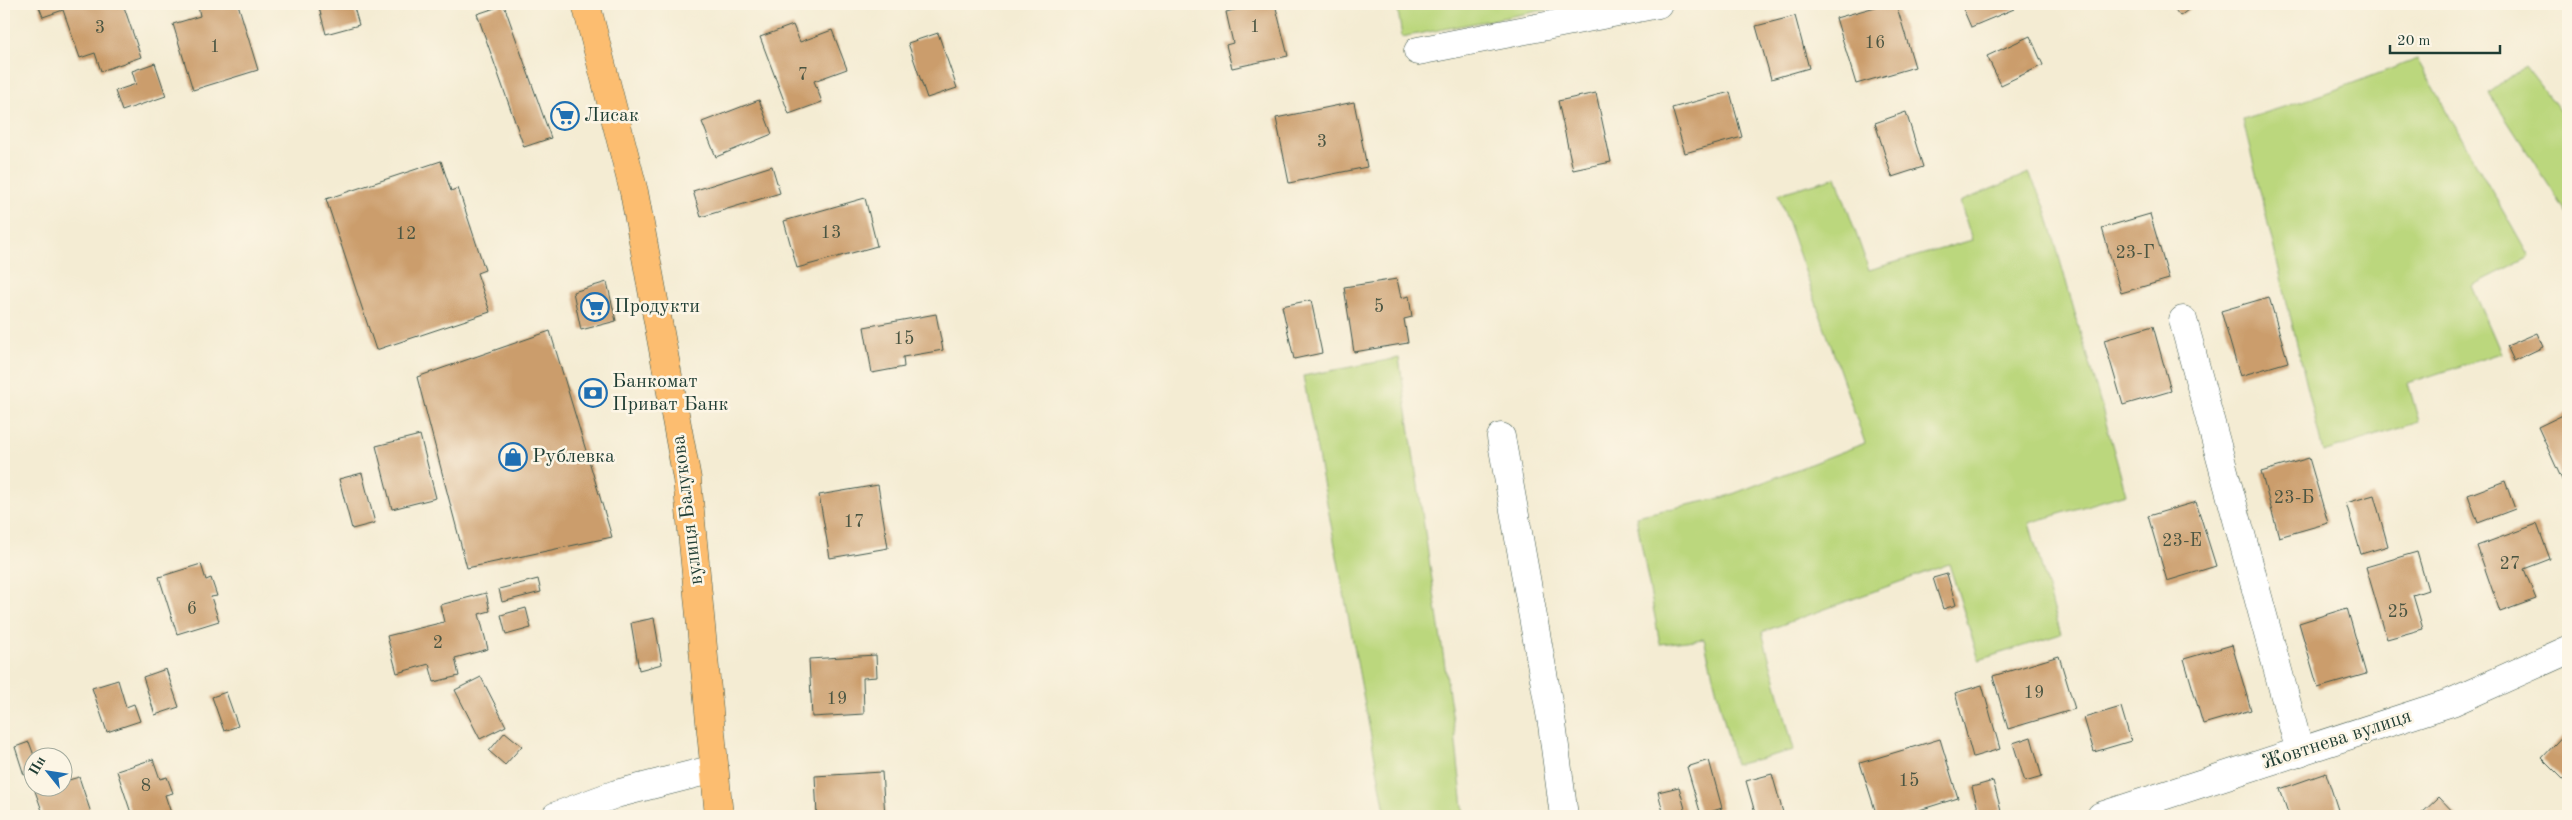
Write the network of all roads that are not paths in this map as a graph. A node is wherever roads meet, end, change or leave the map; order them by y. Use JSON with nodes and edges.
{"nodes":[{"id":1,"x":586,"y":4,"type":"edge"},
{"id":2,"x":1658,"y":4,"type":"edge"},
{"id":3,"x":1418,"y":51,"type":"dead end"},
{"id":4,"x":2183,"y":320,"type":"dead end"},
{"id":5,"x":1501,"y":437,"type":"dead end"},
{"id":6,"x":2568,"y":650,"type":"edge"},
{"id":7,"x":2300,"y":752,"type":"junction"},
{"id":8,"x":714,"y":769,"type":"junction"},
{"id":9,"x":556,"y":816,"type":"edge"},
{"id":10,"x":719,"y":816,"type":"edge"},
{"id":11,"x":1564,"y":816,"type":"edge"},
{"id":12,"x":2101,"y":816,"type":"edge"}],
"edges":[{"from":1,"to":8,"type":"main road","name":"вулиця Балукова"},
{"from":2,"to":3,"type":"street"},
{"from":4,"to":7,"type":"street"},
{"from":5,"to":11,"type":"street"},
{"from":6,"to":7,"type":"street","name":"Жовтнева вулиця"},
{"from":7,"to":12,"type":"street","name":"Жовтнева вулиця"},
{"from":8,"to":9,"type":"street"},
{"from":8,"to":10,"type":"main road","name":"вулиця Балукова"}]}
